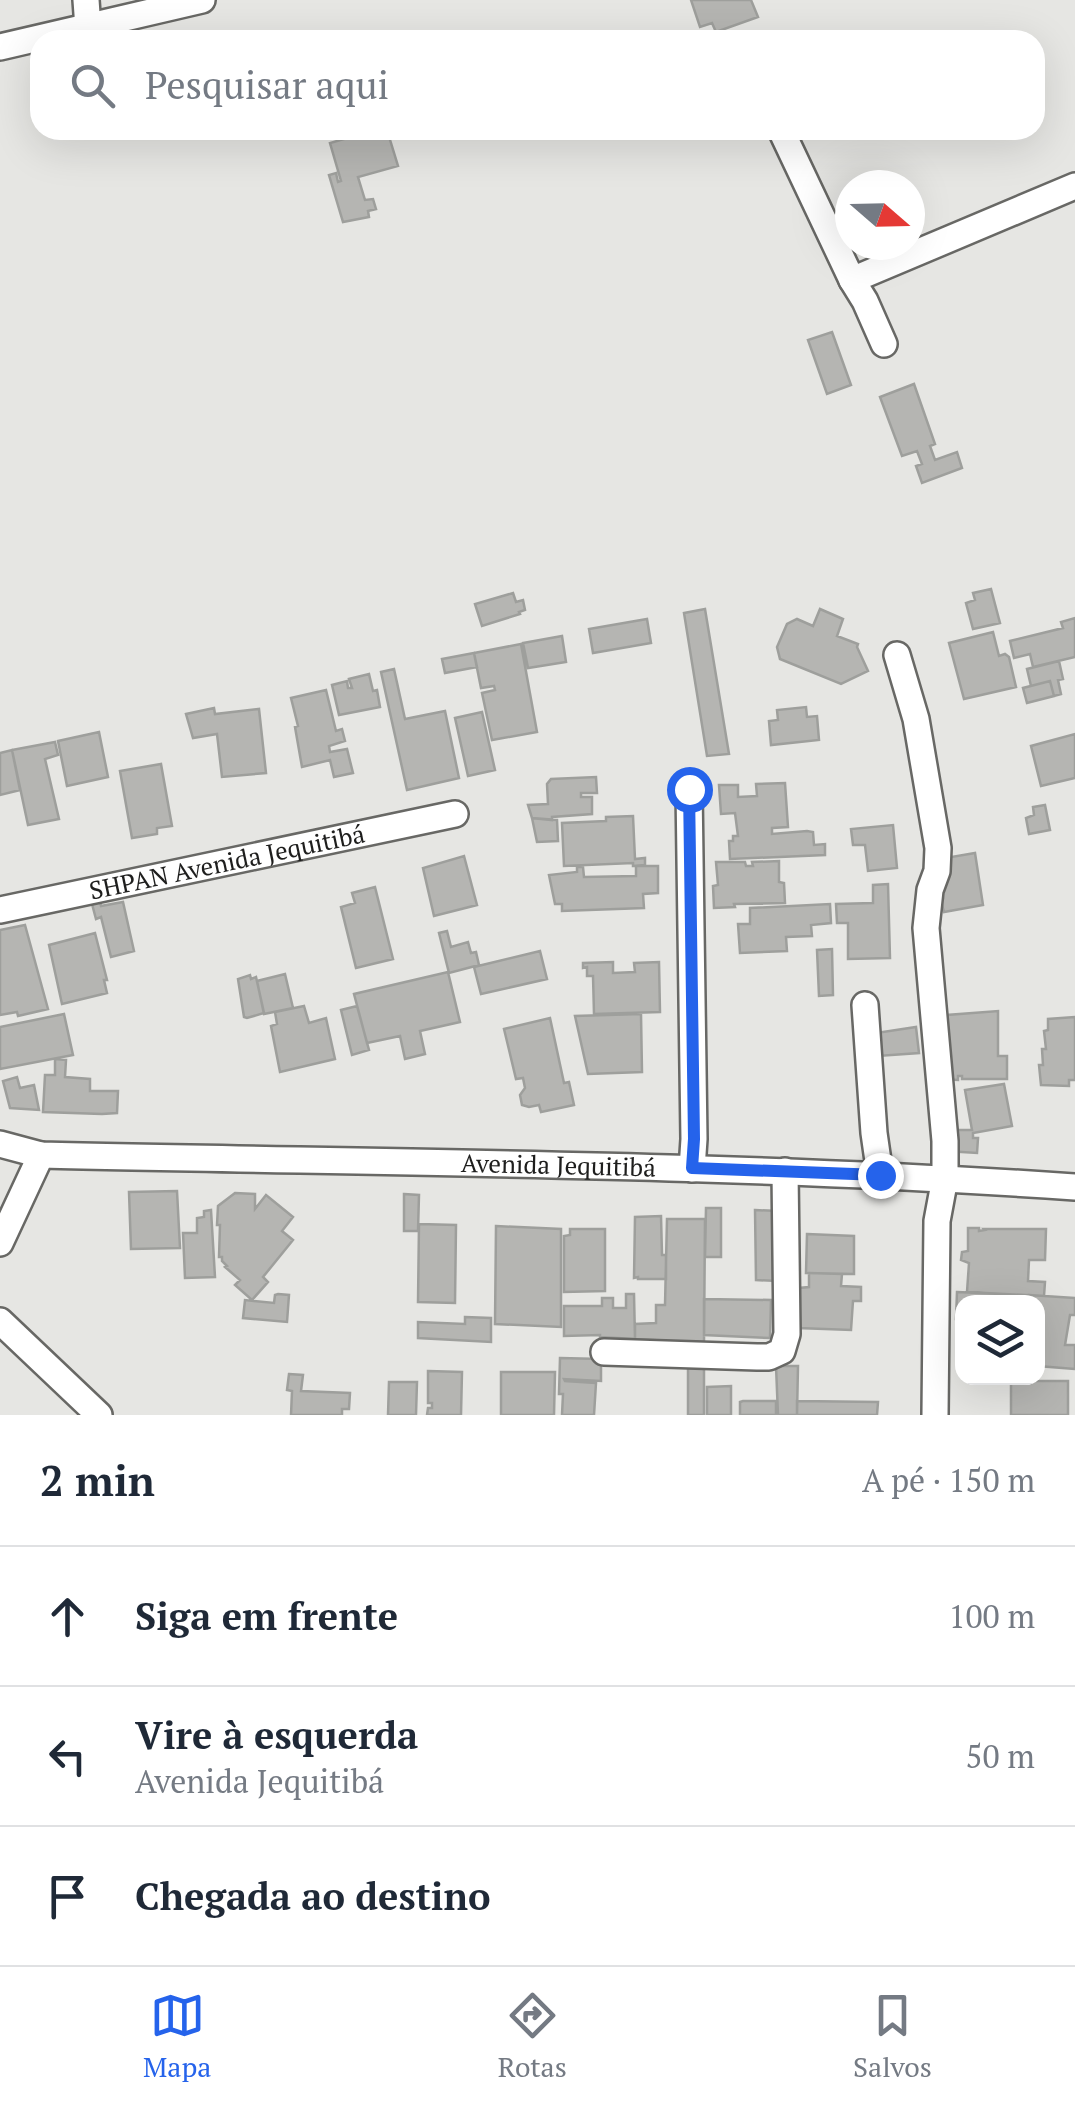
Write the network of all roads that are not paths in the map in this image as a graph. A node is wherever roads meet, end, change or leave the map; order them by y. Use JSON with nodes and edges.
{"nodes":[{"id":1,"x":86,"y":0,"type":"edge"},
{"id":2,"x":202,"y":0,"type":"edge"},
{"id":3,"x":88,"y":28,"type":"junction"},
{"id":4,"x":79,"y":30,"type":"edge"},
{"id":5,"x":30,"y":41,"type":"edge"},
{"id":6,"x":0,"y":48,"type":"edge"},
{"id":7,"x":786,"y":140,"type":"edge"},
{"id":8,"x":1075,"y":186,"type":"edge"},
{"id":9,"x":852,"y":280,"type":"junction"},
{"id":10,"x":884,"y":344,"type":"dead end"},
{"id":11,"x":897,"y":656,"type":"dead end"},
{"id":12,"x":689,"y":789,"type":"dead end"},
{"id":13,"x":455,"y":814,"type":"dead end"},
{"id":14,"x":0,"y":910,"type":"edge"},
{"id":15,"x":865,"y":1004,"type":"dead end"},
{"id":16,"x":0,"y":1144,"type":"edge"},
{"id":17,"x":41,"y":1155,"type":"junction"},
{"id":18,"x":692,"y":1168,"type":"junction"},
{"id":19,"x":784,"y":1171,"type":"junction"},
{"id":20,"x":880,"y":1175,"type":"junction"},
{"id":21,"x":945,"y":1178,"type":"junction"},
{"id":22,"x":1075,"y":1187,"type":"edge"},
{"id":23,"x":0,"y":1243,"type":"edge"},
{"id":24,"x":0,"y":1322,"type":"edge"},
{"id":25,"x":604,"y":1352,"type":"dead end"},
{"id":26,"x":99,"y":1415,"type":"edge"},
{"id":27,"x":935,"y":1415,"type":"edge"}],
"edges":[{"from":1,"to":3,"type":"street"},
{"from":2,"to":3,"type":"street"},
{"from":3,"to":4,"type":"street"},
{"from":5,"to":6,"type":"street"},
{"from":7,"to":9,"type":"street"},
{"from":8,"to":9,"type":"street"},
{"from":9,"to":10,"type":"street"},
{"from":11,"to":21,"type":"street"},
{"from":12,"to":18,"type":"street"},
{"from":13,"to":14,"type":"street","name":"SHPAN Avenida Jequitibá"},
{"from":15,"to":20,"type":"street"},
{"from":16,"to":17,"type":"street"},
{"from":17,"to":18,"type":"street","name":"Avenida Jequitibá"},
{"from":17,"to":23,"type":"street"},
{"from":18,"to":19,"type":"street","name":"Avenida Jequitibá"},
{"from":19,"to":20,"type":"street","name":"Avenida Jequitibá"},
{"from":19,"to":25,"type":"street"},
{"from":20,"to":21,"type":"street","name":"Avenida Jequitibá"},
{"from":21,"to":22,"type":"street","name":"Avenida Jequitibá"},
{"from":21,"to":27,"type":"street"},
{"from":24,"to":26,"type":"street"}]}
